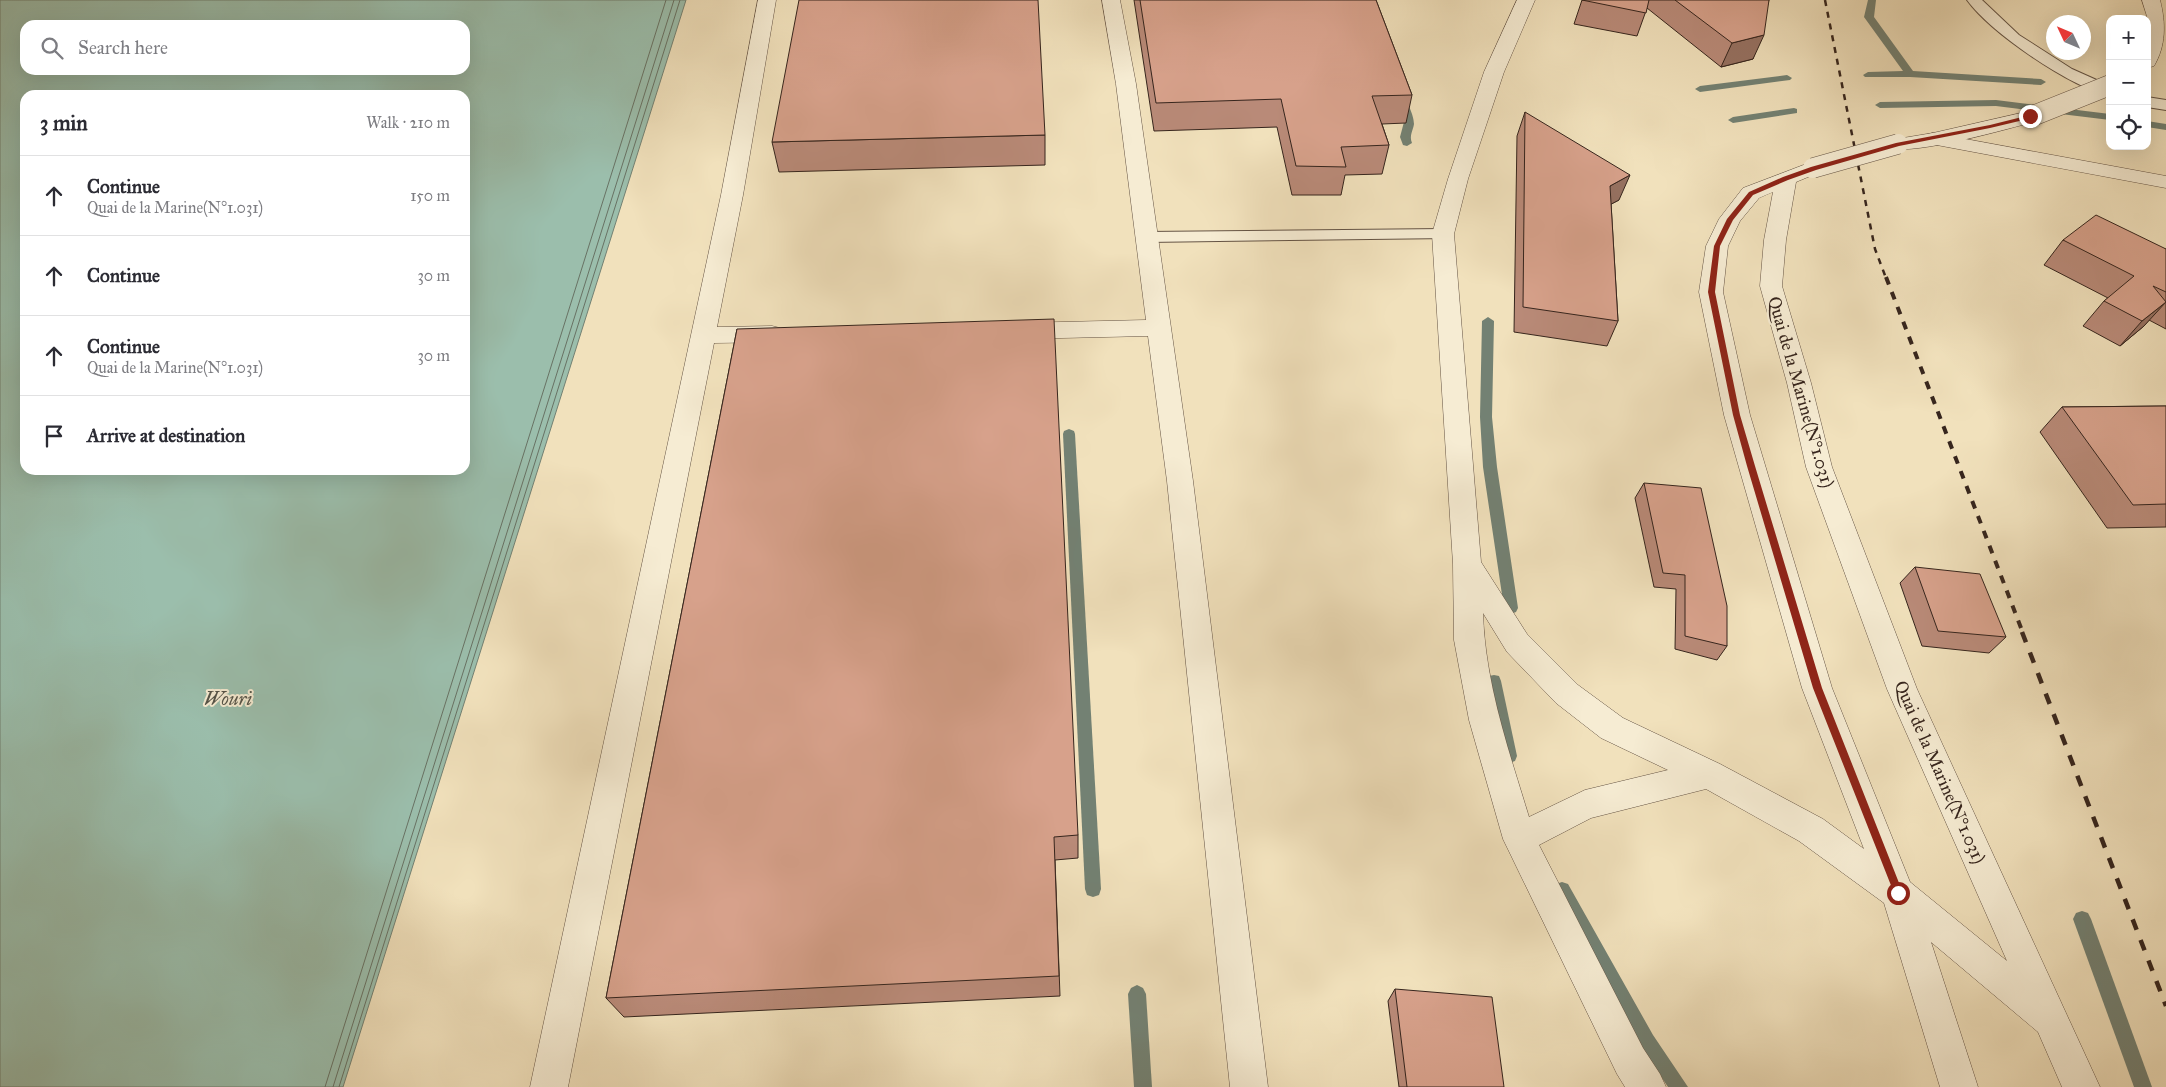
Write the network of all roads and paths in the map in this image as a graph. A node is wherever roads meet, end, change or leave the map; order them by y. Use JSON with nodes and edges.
{"nodes":[{"id":1,"x":767,"y":0,"type":"edge"},
{"id":2,"x":1111,"y":0,"type":"edge"},
{"id":3,"x":1526,"y":0,"type":"edge"},
{"id":4,"x":1974,"y":0,"type":"edge"},
{"id":5,"x":2151,"y":0,"type":"edge"},
{"id":6,"x":2149,"y":60,"type":"edge"},
{"id":7,"x":2106,"y":88,"type":"edge"},
{"id":8,"x":2106,"y":90,"type":"edge"},
{"id":9,"x":2151,"y":103,"type":"edge"},
{"id":10,"x":2166,"y":105,"type":"edge"},
{"id":11,"x":1933,"y":139,"type":"junction"},
{"id":12,"x":1799,"y":173,"type":"junction"},
{"id":13,"x":2166,"y":182,"type":"edge"},
{"id":14,"x":1443,"y":234,"type":"junction"},
{"id":15,"x":1147,"y":237,"type":"junction"},
{"id":16,"x":1159,"y":328,"type":"junction"},
{"id":17,"x":999,"y":331,"type":"edge"},
{"id":18,"x":792,"y":334,"type":"edge"},
{"id":19,"x":704,"y":335,"type":"junction"},
{"id":20,"x":1467,"y":564,"type":"junction"},
{"id":21,"x":1709,"y":774,"type":"junction"},
{"id":22,"x":1519,"y":839,"type":"junction"},
{"id":23,"x":1898,"y":893,"type":"junction"},
{"id":24,"x":2052,"y":1022,"type":"junction"},
{"id":25,"x":549,"y":1087,"type":"edge"},
{"id":26,"x":1249,"y":1087,"type":"edge"},
{"id":27,"x":1646,"y":1087,"type":"edge"},
{"id":28,"x":1959,"y":1087,"type":"edge"},
{"id":29,"x":2081,"y":1087,"type":"edge"}],
"edges":[{"from":1,"to":19,"type":"street"},
{"from":2,"to":15,"type":"street"},
{"from":3,"to":14,"type":"street"},
{"from":4,"to":8,"type":"lane"},
{"from":5,"to":6,"type":"street"},
{"from":7,"to":11,"type":"street","bridge":true},
{"from":9,"to":10,"type":"lane"},
{"from":11,"to":12,"type":"street","bridge":true},
{"from":11,"to":13,"type":"street"},
{"from":12,"to":23,"type":"street"},
{"from":12,"to":24,"type":"street","name":"Quai de la Marine(N°1.031)"},
{"from":14,"to":15,"type":"lane"},
{"from":14,"to":20,"type":"street"},
{"from":15,"to":16,"type":"street"},
{"from":16,"to":17,"type":"street"},
{"from":16,"to":26,"type":"street"},
{"from":18,"to":19,"type":"street"},
{"from":19,"to":25,"type":"street"},
{"from":20,"to":21,"type":"street"},
{"from":20,"to":22,"type":"street"},
{"from":21,"to":22,"type":"street"},
{"from":21,"to":23,"type":"street"},
{"from":22,"to":27,"type":"street"},
{"from":23,"to":24,"type":"street"},
{"from":23,"to":28,"type":"street"},
{"from":24,"to":29,"type":"street","name":"Quai de la Marine(N°1.031)"}]}
